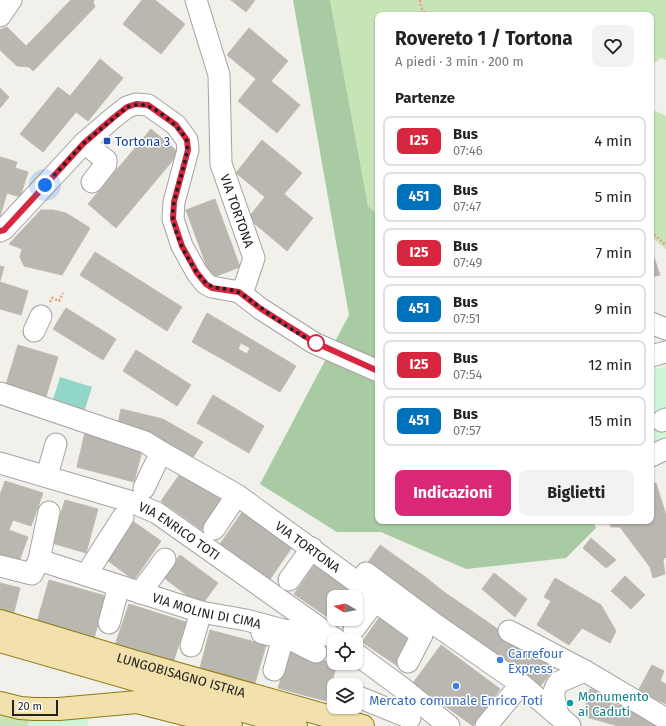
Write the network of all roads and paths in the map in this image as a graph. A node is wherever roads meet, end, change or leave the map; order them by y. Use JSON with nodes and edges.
{"nodes":[{"id":1,"x":11,"y":0,"type":"edge"},
{"id":2,"x":196,"y":0,"type":"edge"},
{"id":3,"x":420,"y":0,"type":"edge"},
{"id":4,"x":424,"y":12,"type":"edge"},
{"id":5,"x":0,"y":16,"type":"edge"},
{"id":6,"x":84,"y":143,"type":"junction"},
{"id":7,"x":92,"y":182,"type":"dead end"},
{"id":8,"x":0,"y":231,"type":"edge"},
{"id":9,"x":654,"y":234,"type":"edge"},
{"id":10,"x":666,"y":244,"type":"edge"},
{"id":11,"x":239,"y":292,"type":"junction"},
{"id":12,"x":654,"y":325,"type":"edge"},
{"id":13,"x":666,"y":329,"type":"edge"},
{"id":14,"x":666,"y":352,"type":"edge"},
{"id":15,"x":654,"y":355,"type":"edge"},
{"id":16,"x":375,"y":370,"type":"edge"},
{"id":17,"x":0,"y":393,"type":"edge"},
{"id":18,"x":56,"y":444,"type":"dead end"},
{"id":19,"x":161,"y":452,"type":"junction"},
{"id":20,"x":0,"y":463,"type":"edge"},
{"id":21,"x":47,"y":475,"type":"junction"},
{"id":22,"x":144,"y":488,"type":"dead end"},
{"id":23,"x":237,"y":495,"type":"junction"},
{"id":24,"x":50,"y":512,"type":"dead end"},
{"id":25,"x":123,"y":517,"type":"dead end"},
{"id":26,"x":214,"y":529,"type":"dead end"},
{"id":27,"x":312,"y":548,"type":"junction"},
{"id":28,"x":165,"y":559,"type":"dead end"},
{"id":29,"x":39,"y":560,"type":"junction"},
{"id":30,"x":0,"y":566,"type":"edge"},
{"id":31,"x":366,"y":573,"type":"dead end"},
{"id":32,"x":86,"y":575,"type":"junction"},
{"id":33,"x":289,"y":580,"type":"dead end"},
{"id":34,"x":119,"y":586,"type":"junction"},
{"id":35,"x":140,"y":593,"type":"junction"},
{"id":36,"x":375,"y":601,"type":"junction"},
{"id":37,"x":201,"y":612,"type":"junction"},
{"id":38,"x":0,"y":620,"type":"edge"},
{"id":39,"x":109,"y":623,"type":"dead end"},
{"id":40,"x":436,"y":625,"type":"junction"},
{"id":41,"x":509,"y":632,"type":"dead end"},
{"id":42,"x":330,"y":634,"type":"edge"},
{"id":43,"x":339,"y":634,"type":"edge"},
{"id":44,"x":342,"y":634,"type":"edge"},
{"id":45,"x":282,"y":638,"type":"junction"},
{"id":46,"x":0,"y":641,"type":"edge"},
{"id":47,"x":191,"y":646,"type":"dead end"},
{"id":48,"x":316,"y":652,"type":"dead end"},
{"id":49,"x":363,"y":659,"type":"edge"},
{"id":50,"x":408,"y":662,"type":"dead end"},
{"id":51,"x":274,"y":670,"type":"dead end"},
{"id":52,"x":585,"y":671,"type":"junction"},
{"id":53,"x":521,"y":684,"type":"junction"},
{"id":54,"x":401,"y":686,"type":"junction"},
{"id":55,"x":363,"y":698,"type":"edge"},
{"id":56,"x":0,"y":703,"type":"edge"},
{"id":57,"x":412,"y":716,"type":"edge"},
{"id":58,"x":235,"y":718,"type":"edge"},
{"id":59,"x":666,"y":719,"type":"edge"},
{"id":60,"x":564,"y":720,"type":"edge"},
{"id":61,"x":294,"y":726,"type":"edge"},
{"id":62,"x":362,"y":726,"type":"edge"},
{"id":63,"x":449,"y":726,"type":"edge"},
{"id":64,"x":486,"y":726,"type":"edge"}],
"edges":[{"from":1,"to":5,"type":"street"},
{"from":2,"to":11,"type":"street","name":"VIA TORTONA"},
{"from":3,"to":4,"type":"path"},
{"from":6,"to":7,"type":"street"},
{"from":6,"to":8,"type":"street"},
{"from":6,"to":11,"type":"street"},
{"from":9,"to":10,"type":"path"},
{"from":11,"to":16,"type":"street"},
{"from":12,"to":13,"type":"street"},
{"from":14,"to":15,"type":"street"},
{"from":17,"to":19,"type":"street","name":"VIA TORTONA"},
{"from":18,"to":21,"type":"street"},
{"from":19,"to":22,"type":"street"},
{"from":19,"to":23,"type":"street","name":"VIA TORTONA"},
{"from":20,"to":21,"type":"street","name":"VIA ENRICO TOTI"},
{"from":21,"to":43,"type":"street","name":"VIA ENRICO TOTI"},
{"from":23,"to":26,"type":"street"},
{"from":23,"to":27,"type":"street","name":"VIA TORTONA"},
{"from":24,"to":29,"type":"street"},
{"from":25,"to":32,"type":"street"},
{"from":27,"to":33,"type":"street"},
{"from":27,"to":36,"type":"street","name":"VIA TORTONA"},
{"from":28,"to":35,"type":"street"},
{"from":29,"to":30,"type":"street"},
{"from":29,"to":32,"type":"street","name":"VIA MOLINI DI CIMA"},
{"from":31,"to":40,"type":"street"},
{"from":32,"to":34,"type":"street","name":"VIA MOLINI DI CIMA"},
{"from":34,"to":35,"type":"street","name":"VIA MOLINI DI CIMA"},
{"from":34,"to":39,"type":"street"},
{"from":35,"to":37,"type":"street","name":"VIA MOLINI DI CIMA"},
{"from":36,"to":44,"type":"street"},
{"from":36,"to":50,"type":"street","name":"VIA TORTONA"},
{"from":37,"to":42,"type":"street","name":"VIA MOLINI DI CIMA"},
{"from":37,"to":45,"type":"street"},
{"from":37,"to":47,"type":"street"},
{"from":38,"to":62,"type":"main road","name":"LUNGOBISAGNO ISTRIA"},
{"from":40,"to":53,"type":"street"},
{"from":40,"to":54,"type":"street"},
{"from":41,"to":52,"type":"street"},
{"from":45,"to":48,"type":"street"},
{"from":45,"to":51,"type":"street"},
{"from":46,"to":58,"type":"main road","name":"LUNGOBISAGNO ISTRIA"},
{"from":49,"to":54,"type":"street"},
{"from":52,"to":59,"type":"street"},
{"from":52,"to":60,"type":"street"},
{"from":53,"to":60,"type":"street"},
{"from":53,"to":64,"type":"street"},
{"from":54,"to":57,"type":"street"},
{"from":55,"to":57,"type":"street"},
{"from":56,"to":58,"type":"main road"},
{"from":57,"to":63,"type":"street"},
{"from":58,"to":61,"type":"main road"}]}
